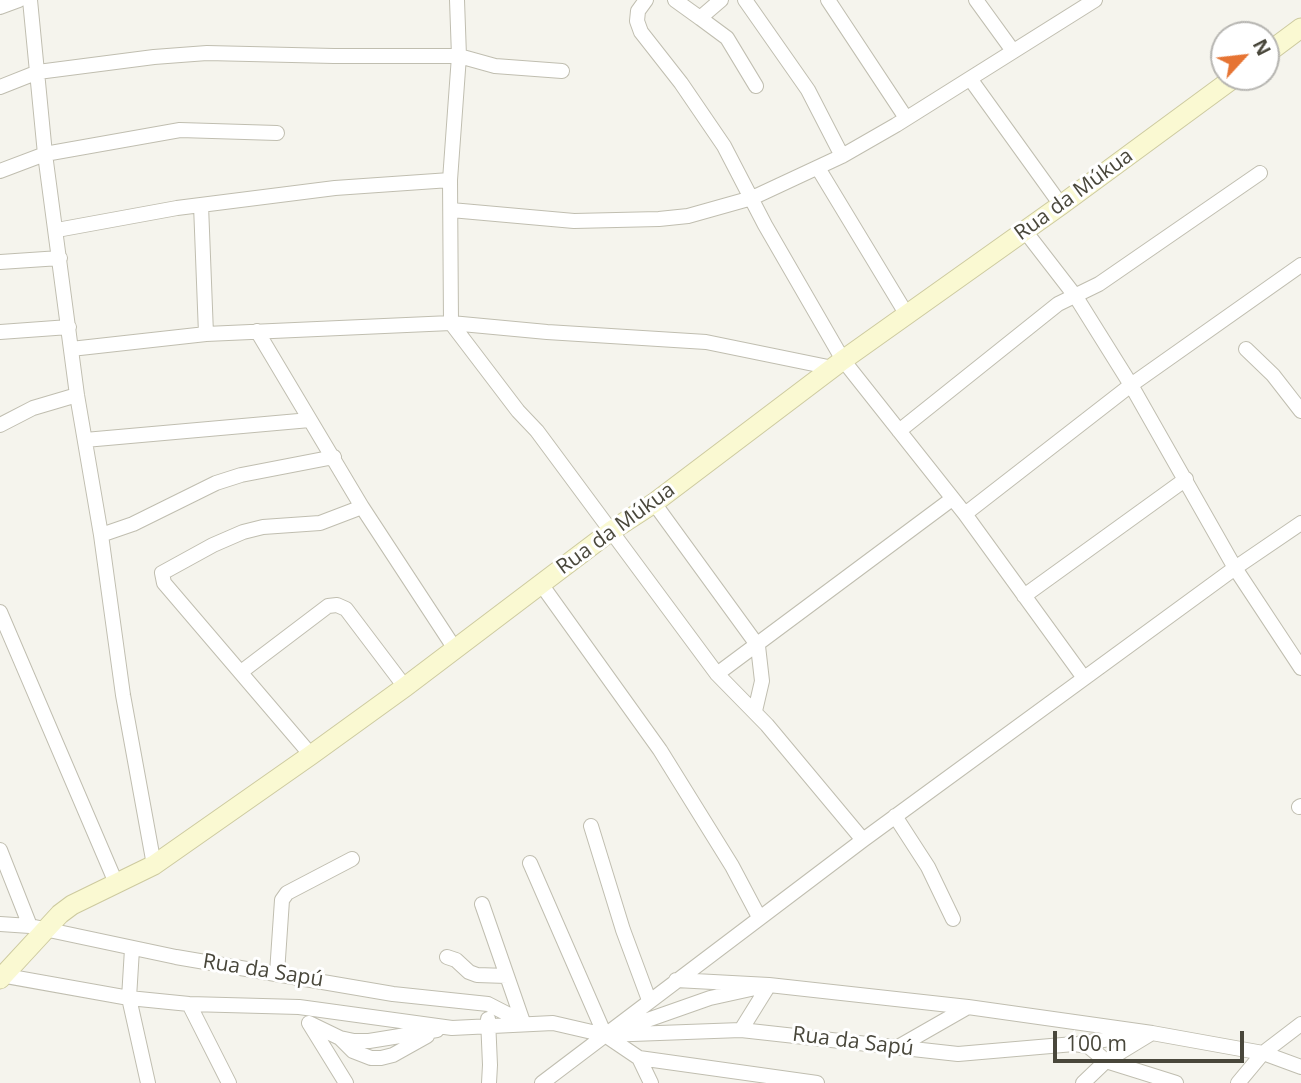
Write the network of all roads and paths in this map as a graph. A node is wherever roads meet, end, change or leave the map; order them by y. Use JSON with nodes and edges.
{"nodes":[{"id":1,"x":19,"y":0,"type":"edge"},
{"id":2,"x":30,"y":0,"type":"edge"},
{"id":3,"x":457,"y":0,"type":"edge"},
{"id":4,"x":646,"y":0,"type":"edge"},
{"id":5,"x":676,"y":0,"type":"edge"},
{"id":6,"x":721,"y":0,"type":"edge"},
{"id":7,"x":745,"y":0,"type":"edge"},
{"id":8,"x":828,"y":0,"type":"edge"},
{"id":9,"x":976,"y":0,"type":"edge"},
{"id":10,"x":1095,"y":0,"type":"edge"},
{"id":11,"x":0,"y":7,"type":"edge"},
{"id":12,"x":701,"y":18,"type":"junction"},
{"id":13,"x":1301,"y":28,"type":"edge"},
{"id":14,"x":1280,"y":44,"type":"edge"},
{"id":15,"x":1013,"y":51,"type":"junction"},
{"id":16,"x":459,"y":56,"type":"junction"},
{"id":17,"x":562,"y":71,"type":"dead end"},
{"id":18,"x":38,"y":72,"type":"junction"},
{"id":19,"x":971,"y":79,"type":"junction"},
{"id":20,"x":756,"y":86,"type":"dead end"},
{"id":21,"x":0,"y":87,"type":"edge"},
{"id":22,"x":1216,"y":91,"type":"edge"},
{"id":23,"x":906,"y":118,"type":"junction"},
{"id":24,"x":277,"y":133,"type":"dead end"},
{"id":25,"x":45,"y":154,"type":"junction"},
{"id":26,"x":842,"y":156,"type":"junction"},
{"id":27,"x":818,"y":168,"type":"junction"},
{"id":28,"x":0,"y":171,"type":"edge"},
{"id":29,"x":1260,"y":173,"type":"dead end"},
{"id":30,"x":450,"y":180,"type":"junction"},
{"id":31,"x":752,"y":198,"type":"junction"},
{"id":32,"x":201,"y":205,"type":"junction"},
{"id":33,"x":1061,"y":205,"type":"junction"},
{"id":34,"x":451,"y":210,"type":"junction"},
{"id":35,"x":57,"y":230,"type":"junction"},
{"id":36,"x":1025,"y":231,"type":"junction"},
{"id":37,"x":60,"y":258,"type":"junction"},
{"id":38,"x":0,"y":262,"type":"edge"},
{"id":39,"x":1301,"y":265,"type":"edge"},
{"id":40,"x":1076,"y":297,"type":"junction"},
{"id":41,"x":906,"y":315,"type":"junction"},
{"id":42,"x":451,"y":323,"type":"junction"},
{"id":43,"x":69,"y":327,"type":"junction"},
{"id":44,"x":257,"y":331,"type":"junction"},
{"id":45,"x":0,"y":332,"type":"edge"},
{"id":46,"x":206,"y":334,"type":"junction"},
{"id":47,"x":71,"y":349,"type":"junction"},
{"id":48,"x":1247,"y":349,"type":"dead end"},
{"id":49,"x":838,"y":364,"type":"junction"},
{"id":50,"x":1132,"y":385,"type":"junction"},
{"id":51,"x":77,"y":395,"type":"junction"},
{"id":52,"x":1301,"y":411,"type":"edge"},
{"id":53,"x":310,"y":420,"type":"junction"},
{"id":54,"x":0,"y":425,"type":"edge"},
{"id":55,"x":899,"y":431,"type":"junction"},
{"id":56,"x":85,"y":440,"type":"junction"},
{"id":57,"x":334,"y":457,"type":"junction"},
{"id":58,"x":1186,"y":479,"type":"junction"},
{"id":59,"x":952,"y":499,"type":"junction"},
{"id":60,"x":654,"y":503,"type":"junction"},
{"id":61,"x":362,"y":507,"type":"junction"},
{"id":62,"x":965,"y":514,"type":"junction"},
{"id":63,"x":1301,"y":523,"type":"edge"},
{"id":64,"x":611,"y":531,"type":"junction"},
{"id":65,"x":101,"y":535,"type":"junction"},
{"id":66,"x":1235,"y":568,"type":"junction"},
{"id":67,"x":541,"y":584,"type":"junction"},
{"id":68,"x":1024,"y":596,"type":"junction"},
{"id":69,"x":0,"y":612,"type":"edge"},
{"id":70,"x":758,"y":646,"type":"junction"},
{"id":71,"x":455,"y":649,"type":"junction"},
{"id":72,"x":1301,"y":667,"type":"edge"},
{"id":73,"x":241,"y":672,"type":"junction"},
{"id":74,"x":717,"y":674,"type":"junction"},
{"id":75,"x":1084,"y":678,"type":"junction"},
{"id":76,"x":405,"y":687,"type":"junction"},
{"id":77,"x":755,"y":711,"type":"junction"},
{"id":78,"x":311,"y":755,"type":"junction"},
{"id":79,"x":895,"y":816,"type":"junction"},
{"id":80,"x":591,"y":826,"type":"dead end"},
{"id":81,"x":863,"y":841,"type":"junction"},
{"id":82,"x":0,"y":850,"type":"edge"},
{"id":83,"x":352,"y":859,"type":"dead end"},
{"id":84,"x":530,"y":863,"type":"dead end"},
{"id":85,"x":154,"y":864,"type":"junction"},
{"id":86,"x":116,"y":883,"type":"junction"},
{"id":87,"x":482,"y":904,"type":"dead end"},
{"id":88,"x":759,"y":917,"type":"junction"},
{"id":89,"x":953,"y":919,"type":"dead end"},
{"id":90,"x":0,"y":924,"type":"edge"},
{"id":91,"x":38,"y":928,"type":"junction"},
{"id":92,"x":132,"y":949,"type":"junction"},
{"id":93,"x":447,"y":957,"type":"dead end"},
{"id":94,"x":276,"y":973,"type":"junction"},
{"id":95,"x":1,"y":976,"type":"edge"},
{"id":96,"x":507,"y":976,"type":"junction"},
{"id":97,"x":676,"y":980,"type":"junction"},
{"id":98,"x":769,"y":985,"type":"junction"},
{"id":99,"x":129,"y":998,"type":"junction"},
{"id":100,"x":649,"y":1000,"type":"junction"},
{"id":101,"x":189,"y":1004,"type":"junction"},
{"id":102,"x":488,"y":1004,"type":"junction"},
{"id":103,"x":299,"y":1007,"type":"junction"},
{"id":104,"x":968,"y":1007,"type":"junction"},
{"id":105,"x":309,"y":1023,"type":"junction"},
{"id":106,"x":523,"y":1023,"type":"junction"},
{"id":107,"x":1301,"y":1024,"type":"edge"},
{"id":108,"x":452,"y":1028,"type":"junction"},
{"id":109,"x":488,"y":1028,"type":"junction"},
{"id":110,"x":741,"y":1030,"type":"junction"},
{"id":111,"x":1152,"y":1033,"type":"junction"},
{"id":112,"x":605,"y":1035,"type":"junction"},
{"id":113,"x":1074,"y":1044,"type":"junction"},
{"id":114,"x":898,"y":1047,"type":"junction"},
{"id":115,"x":1263,"y":1053,"type":"junction"},
{"id":116,"x":639,"y":1058,"type":"junction"},
{"id":117,"x":1106,"y":1061,"type":"junction"},
{"id":118,"x":1301,"y":1067,"type":"edge"},
{"id":119,"x":1160,"y":1079,"type":"junction"},
{"id":120,"x":148,"y":1083,"type":"edge"},
{"id":121,"x":229,"y":1083,"type":"edge"},
{"id":122,"x":346,"y":1083,"type":"edge"},
{"id":123,"x":489,"y":1083,"type":"edge"},
{"id":124,"x":542,"y":1083,"type":"edge"},
{"id":125,"x":651,"y":1083,"type":"edge"},
{"id":126,"x":817,"y":1083,"type":"edge"},
{"id":127,"x":1083,"y":1083,"type":"edge"},
{"id":128,"x":1138,"y":1083,"type":"edge"},
{"id":129,"x":1176,"y":1083,"type":"edge"},
{"id":130,"x":1238,"y":1083,"type":"edge"}],
"edges":[{"from":1,"to":11,"type":"street"},
{"from":2,"to":18,"type":"street"},
{"from":3,"to":16,"type":"street"},
{"from":4,"to":31,"type":"street"},
{"from":5,"to":12,"type":"street"},
{"from":6,"to":12,"type":"street"},
{"from":7,"to":26,"type":"street"},
{"from":8,"to":23,"type":"street"},
{"from":9,"to":15,"type":"street"},
{"from":10,"to":15,"type":"street"},
{"from":12,"to":20,"type":"street"},
{"from":13,"to":14,"type":"street"},
{"from":15,"to":19,"type":"street"},
{"from":16,"to":17,"type":"street"},
{"from":16,"to":18,"type":"street"},
{"from":16,"to":30,"type":"street"},
{"from":18,"to":21,"type":"street"},
{"from":18,"to":25,"type":"street"},
{"from":19,"to":23,"type":"street"},
{"from":19,"to":33,"type":"street"},
{"from":22,"to":33,"type":"street","name":"Rua da Múkua"},
{"from":23,"to":26,"type":"street"},
{"from":24,"to":25,"type":"street"},
{"from":25,"to":28,"type":"street"},
{"from":25,"to":35,"type":"street"},
{"from":26,"to":27,"type":"street"},
{"from":27,"to":31,"type":"street"},
{"from":27,"to":41,"type":"street"},
{"from":29,"to":40,"type":"street"},
{"from":30,"to":32,"type":"street"},
{"from":30,"to":34,"type":"street"},
{"from":31,"to":34,"type":"street"},
{"from":31,"to":49,"type":"street"},
{"from":32,"to":35,"type":"street"},
{"from":32,"to":46,"type":"street"},
{"from":33,"to":36,"type":"street","name":"Rua da Múkua"},
{"from":34,"to":42,"type":"street"},
{"from":35,"to":37,"type":"street"},
{"from":36,"to":40,"type":"street"},
{"from":36,"to":41,"type":"street","name":"Rua da Múkua"},
{"from":37,"to":38,"type":"street"},
{"from":37,"to":43,"type":"street"},
{"from":39,"to":50,"type":"street"},
{"from":40,"to":50,"type":"street"},
{"from":40,"to":55,"type":"street"},
{"from":41,"to":49,"type":"street","name":"Rua da Múkua"},
{"from":42,"to":44,"type":"street"},
{"from":42,"to":49,"type":"street"},
{"from":42,"to":64,"type":"street"},
{"from":43,"to":45,"type":"street"},
{"from":43,"to":47,"type":"street"},
{"from":44,"to":46,"type":"street"},
{"from":44,"to":53,"type":"street"},
{"from":46,"to":47,"type":"street"},
{"from":47,"to":51,"type":"street"},
{"from":48,"to":52,"type":"street"},
{"from":49,"to":55,"type":"street"},
{"from":49,"to":60,"type":"street","name":"Rua da Múkua"},
{"from":50,"to":58,"type":"street"},
{"from":50,"to":62,"type":"street"},
{"from":51,"to":54,"type":"street"},
{"from":51,"to":56,"type":"street"},
{"from":53,"to":56,"type":"street"},
{"from":53,"to":57,"type":"street"},
{"from":55,"to":59,"type":"street"},
{"from":56,"to":65,"type":"street"},
{"from":57,"to":61,"type":"street"},
{"from":57,"to":65,"type":"street"},
{"from":58,"to":66,"type":"street"},
{"from":58,"to":68,"type":"street"},
{"from":59,"to":62,"type":"street"},
{"from":59,"to":70,"type":"street"},
{"from":60,"to":64,"type":"street","name":"Rua da Múkua"},
{"from":60,"to":70,"type":"street"},
{"from":61,"to":71,"type":"street"},
{"from":61,"to":73,"type":"street"},
{"from":62,"to":68,"type":"street"},
{"from":63,"to":66,"type":"street"},
{"from":64,"to":67,"type":"street","name":"Rua da Múkua"},
{"from":64,"to":74,"type":"street"},
{"from":65,"to":85,"type":"street"},
{"from":66,"to":72,"type":"street"},
{"from":66,"to":75,"type":"street"},
{"from":67,"to":71,"type":"street","name":"Rua da Múkua"},
{"from":67,"to":88,"type":"street"},
{"from":68,"to":75,"type":"street"},
{"from":69,"to":86,"type":"street"},
{"from":70,"to":74,"type":"street"},
{"from":70,"to":77,"type":"street"},
{"from":71,"to":76,"type":"street","name":"Rua da Múkua"},
{"from":73,"to":76,"type":"street"},
{"from":73,"to":78,"type":"street"},
{"from":74,"to":77,"type":"street"},
{"from":75,"to":79,"type":"street"},
{"from":76,"to":78,"type":"street","name":"Rua da Múkua"},
{"from":77,"to":81,"type":"street"},
{"from":78,"to":85,"type":"street","name":"Rua da Múkua"},
{"from":79,"to":81,"type":"street"},
{"from":79,"to":89,"type":"street"},
{"from":80,"to":100,"type":"street"},
{"from":81,"to":88,"type":"street"},
{"from":82,"to":91,"type":"street"},
{"from":83,"to":94,"type":"street"},
{"from":84,"to":112,"type":"street"},
{"from":85,"to":86,"type":"street","name":"Rua da Múkua"},
{"from":86,"to":91,"type":"street","name":"Rua da Múkua"},
{"from":87,"to":96,"type":"street"},
{"from":88,"to":97,"type":"street"},
{"from":90,"to":91,"type":"street","name":"Rua da Sapú"},
{"from":91,"to":92,"type":"street","name":"Rua da Sapú"},
{"from":91,"to":95,"type":"street","name":"Rua da Múkua"},
{"from":92,"to":94,"type":"street","name":"Rua da Sapú"},
{"from":92,"to":99,"type":"street"},
{"from":93,"to":96,"type":"street"},
{"from":94,"to":102,"type":"street","name":"Rua da Sapú"},
{"from":95,"to":99,"type":"street","name":"Rua da Sapú"},
{"from":96,"to":106,"type":"street"},
{"from":97,"to":98,"type":"street"},
{"from":97,"to":100,"type":"street"},
{"from":98,"to":104,"type":"street"},
{"from":98,"to":110,"type":"street"},
{"from":98,"to":112,"type":"street"},
{"from":99,"to":101,"type":"street","name":"Rua da Sapú"},
{"from":99,"to":120,"type":"street"},
{"from":100,"to":112,"type":"street"},
{"from":101,"to":103,"type":"street","name":"Rua da Sapú"},
{"from":101,"to":121,"type":"street"},
{"from":102,"to":106,"type":"street","name":"Rua da Sapú"},
{"from":102,"to":109,"type":"street"},
{"from":103,"to":105,"type":"street"},
{"from":103,"to":108,"type":"street","name":"Rua da Sapú"},
{"from":104,"to":111,"type":"street"},
{"from":104,"to":114,"type":"street"},
{"from":105,"to":108,"type":"street"},
{"from":105,"to":122,"type":"street"},
{"from":106,"to":109,"type":"street","name":"Rua da Sapú"},
{"from":106,"to":112,"type":"street","name":"Rua da Sapú"},
{"from":107,"to":115,"type":"street"},
{"from":108,"to":109,"type":"street","name":"Rua da Sapú"},
{"from":109,"to":123,"type":"street"},
{"from":110,"to":112,"type":"street","name":"Rua da Sapú"},
{"from":110,"to":114,"type":"street","name":"Rua da Sapú"},
{"from":111,"to":113,"type":"street","name":"Rua da Sapú"},
{"from":111,"to":115,"type":"street"},
{"from":111,"to":117,"type":"street"},
{"from":112,"to":116,"type":"street"},
{"from":112,"to":124,"type":"street"},
{"from":113,"to":114,"type":"street","name":"Rua da Sapú"},
{"from":113,"to":117,"type":"street"},
{"from":115,"to":118,"type":"street"},
{"from":115,"to":130,"type":"street"},
{"from":116,"to":125,"type":"street"},
{"from":116,"to":126,"type":"street"},
{"from":117,"to":119,"type":"street"},
{"from":117,"to":127,"type":"street"},
{"from":119,"to":128,"type":"street"},
{"from":119,"to":129,"type":"street"}]}
